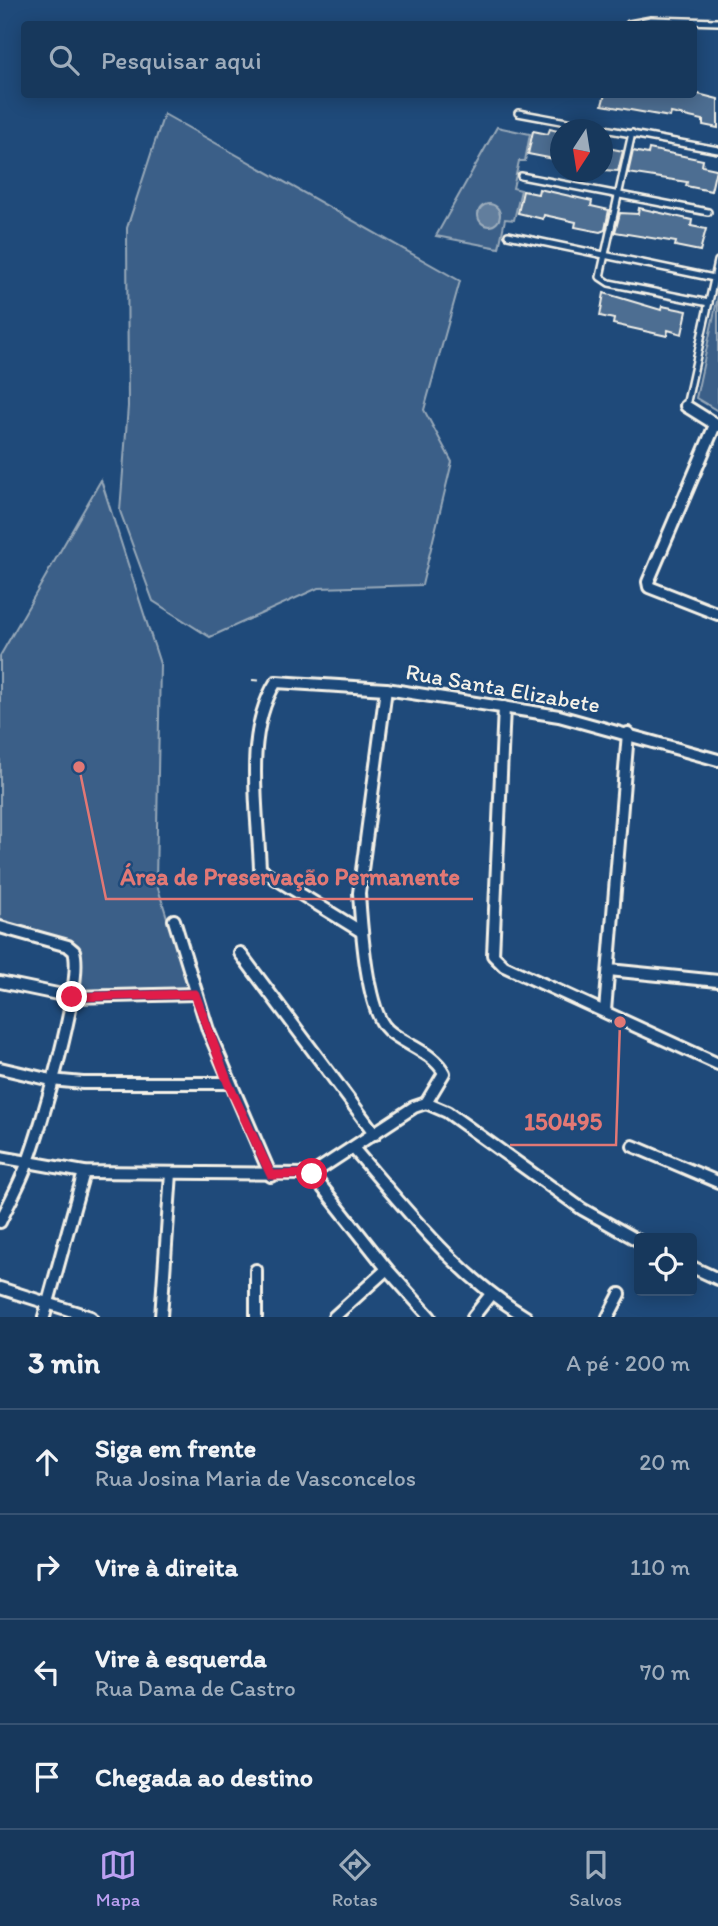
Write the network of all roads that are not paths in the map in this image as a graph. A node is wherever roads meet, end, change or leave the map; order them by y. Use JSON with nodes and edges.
{"nodes":[{"id":1,"x":646,"y":21,"type":"edge"},
{"id":2,"x":684,"y":21,"type":"edge"},
{"id":3,"x":697,"y":21,"type":"edge"},
{"id":4,"x":718,"y":22,"type":"edge"},
{"id":5,"x":518,"y":113,"type":"dead end"},
{"id":6,"x":632,"y":133,"type":"junction"},
{"id":7,"x":718,"y":150,"type":"edge"},
{"id":8,"x":521,"y":176,"type":"dead end"},
{"id":9,"x":618,"y":192,"type":"junction"},
{"id":10,"x":708,"y":212,"type":"dead end"},
{"id":11,"x":508,"y":235,"type":"dead end"},
{"id":12,"x":604,"y":254,"type":"junction"},
{"id":13,"x":718,"y":261,"type":"edge"},
{"id":14,"x":714,"y":278,"type":"junction"},
{"id":15,"x":709,"y":303,"type":"junction"},
{"id":16,"x":686,"y":405,"type":"joint"},
{"id":17,"x":717,"y":425,"type":"edge"},
{"id":18,"x":718,"y":614,"type":"edge"},
{"id":19,"x":386,"y":689,"type":"junction"},
{"id":20,"x":504,"y":707,"type":"junction"},
{"id":21,"x":628,"y":733,"type":"junction"},
{"id":22,"x":718,"y":760,"type":"edge"},
{"id":23,"x":174,"y":920,"type":"dead end"},
{"id":24,"x":0,"y":927,"type":"edge"},
{"id":25,"x":362,"y":932,"type":"junction"},
{"id":26,"x":240,"y":953,"type":"dead end"},
{"id":27,"x":609,"y":970,"type":"junction"},
{"id":28,"x":718,"y":981,"type":"edge"},
{"id":29,"x":0,"y":982,"type":"edge"},
{"id":30,"x":195,"y":994,"type":"junction"},
{"id":31,"x":72,"y":997,"type":"junction"},
{"id":32,"x":605,"y":1011,"type":"junction"},
{"id":33,"x":718,"y":1064,"type":"edge"},
{"id":34,"x":0,"y":1068,"type":"edge"},
{"id":35,"x":51,"y":1080,"type":"junction"},
{"id":36,"x":228,"y":1083,"type":"junction"},
{"id":37,"x":426,"y":1103,"type":"junction"},
{"id":38,"x":375,"y":1134,"type":"junction"},
{"id":39,"x":633,"y":1146,"type":"dead end"},
{"id":40,"x":353,"y":1148,"type":"junction"},
{"id":41,"x":0,"y":1157,"type":"edge"},
{"id":42,"x":27,"y":1164,"type":"junction"},
{"id":43,"x":84,"y":1171,"type":"junction"},
{"id":44,"x":171,"y":1173,"type":"junction"},
{"id":45,"x":312,"y":1174,"type":"junction"},
{"id":46,"x":271,"y":1175,"type":"junction"},
{"id":47,"x":718,"y":1182,"type":"edge"},
{"id":48,"x":0,"y":1222,"type":"edge"},
{"id":49,"x":634,"y":1238,"type":"edge"},
{"id":50,"x":387,"y":1269,"type":"junction"},
{"id":51,"x":697,"y":1269,"type":"edge"},
{"id":52,"x":257,"y":1270,"type":"dead end"},
{"id":53,"x":718,"y":1279,"type":"edge"},
{"id":54,"x":0,"y":1288,"type":"edge"},
{"id":55,"x":491,"y":1294,"type":"junction"},
{"id":56,"x":620,"y":1294,"type":"dead end"},
{"id":57,"x":47,"y":1305,"type":"junction"},
{"id":58,"x":44,"y":1317,"type":"edge"},
{"id":59,"x":91,"y":1317,"type":"edge"},
{"id":60,"x":161,"y":1317,"type":"edge"},
{"id":61,"x":256,"y":1317,"type":"edge"},
{"id":62,"x":334,"y":1317,"type":"edge"},
{"id":63,"x":430,"y":1317,"type":"edge"},
{"id":64,"x":473,"y":1317,"type":"edge"},
{"id":65,"x":526,"y":1317,"type":"edge"},
{"id":66,"x":608,"y":1317,"type":"edge"}],
"edges":[{"from":1,"to":2,"type":"lane"},
{"from":3,"to":4,"type":"lane"},
{"from":5,"to":6,"type":"lane"},
{"from":6,"to":7,"type":"lane"},
{"from":6,"to":9,"type":"lane"},
{"from":8,"to":9,"type":"lane"},
{"from":9,"to":10,"type":"lane"},
{"from":9,"to":12,"type":"lane"},
{"from":11,"to":12,"type":"lane"},
{"from":12,"to":14,"type":"lane"},
{"from":12,"to":15,"type":"lane"},
{"from":13,"to":14,"type":"lane"},
{"from":14,"to":15,"type":"lane"},
{"from":15,"to":16,"type":"lane"},
{"from":16,"to":17,"type":"street"},
{"from":17,"to":18,"type":"street"},
{"from":19,"to":20,"type":"street","name":"Rua Santa Elizabete"},
{"from":19,"to":25,"type":"street"},
{"from":19,"to":25,"type":"street","name":"Rua Santa Elizabete"},
{"from":20,"to":21,"type":"street","name":"Rua Santa Elizabete"},
{"from":20,"to":32,"type":"street"},
{"from":21,"to":22,"type":"street","name":"Rua Santa Elizabete"},
{"from":21,"to":27,"type":"street"},
{"from":23,"to":30,"type":"street"},
{"from":24,"to":31,"type":"street"},
{"from":25,"to":37,"type":"street"},
{"from":26,"to":38,"type":"street"},
{"from":27,"to":28,"type":"street"},
{"from":27,"to":32,"type":"street"},
{"from":29,"to":31,"type":"street"},
{"from":30,"to":31,"type":"street"},
{"from":30,"to":36,"type":"street"},
{"from":31,"to":35,"type":"street"},
{"from":32,"to":33,"type":"street"},
{"from":34,"to":35,"type":"street"},
{"from":35,"to":36,"type":"street"},
{"from":35,"to":42,"type":"street"},
{"from":36,"to":46,"type":"street"},
{"from":37,"to":38,"type":"street"},
{"from":37,"to":49,"type":"street"},
{"from":38,"to":40,"type":"street"},
{"from":39,"to":47,"type":"street"},
{"from":40,"to":45,"type":"street"},
{"from":40,"to":55,"type":"street"},
{"from":41,"to":42,"type":"street"},
{"from":42,"to":43,"type":"street"},
{"from":42,"to":48,"type":"street"},
{"from":43,"to":44,"type":"street"},
{"from":43,"to":57,"type":"street"},
{"from":44,"to":46,"type":"street"},
{"from":44,"to":60,"type":"street"},
{"from":45,"to":46,"type":"street"},
{"from":45,"to":50,"type":"street"},
{"from":50,"to":62,"type":"street"},
{"from":50,"to":63,"type":"street"},
{"from":51,"to":53,"type":"street"},
{"from":52,"to":61,"type":"street"},
{"from":54,"to":57,"type":"street"},
{"from":55,"to":64,"type":"street"},
{"from":55,"to":65,"type":"street"},
{"from":56,"to":66,"type":"street"},
{"from":57,"to":58,"type":"street"},
{"from":57,"to":59,"type":"street"}]}
